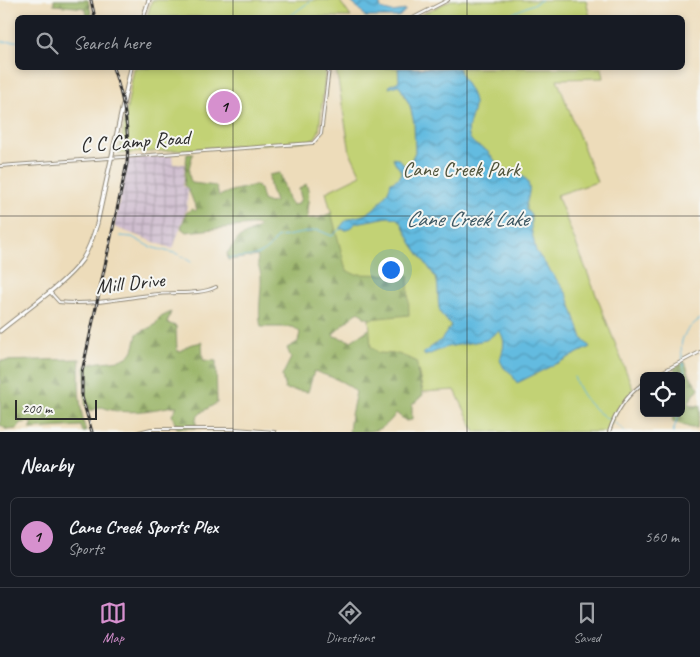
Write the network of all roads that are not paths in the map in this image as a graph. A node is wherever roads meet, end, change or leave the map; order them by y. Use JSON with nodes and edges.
{"nodes":[{"id":1,"x":149,"y":0,"type":"edge"},
{"id":2,"x":448,"y":0,"type":"edge"},
{"id":3,"x":144,"y":15,"type":"edge"},
{"id":4,"x":419,"y":15,"type":"edge"},
{"id":5,"x":131,"y":70,"type":"edge"},
{"id":6,"x":329,"y":70,"type":"edge"},
{"id":7,"x":111,"y":157,"type":"junction"},
{"id":8,"x":0,"y":166,"type":"edge"},
{"id":9,"x":216,"y":287,"type":"dead end"},
{"id":10,"x":50,"y":291,"type":"junction"},
{"id":11,"x":0,"y":331,"type":"edge"},
{"id":12,"x":700,"y":352,"type":"edge"},
{"id":13,"x":662,"y":372,"type":"edge"},
{"id":14,"x":640,"y":386,"type":"edge"},
{"id":15,"x":139,"y":432,"type":"edge"},
{"id":16,"x":275,"y":432,"type":"edge"},
{"id":17,"x":608,"y":432,"type":"edge"}],
"edges":[{"from":1,"to":3,"type":"street"},
{"from":2,"to":4,"type":"street"},
{"from":5,"to":7,"type":"street"},
{"from":6,"to":7,"type":"street","name":"C C Camp Road"},
{"from":7,"to":8,"type":"street","name":"C C Camp Road"},
{"from":7,"to":10,"type":"street"},
{"from":9,"to":10,"type":"street","name":"Mill Drive"},
{"from":10,"to":11,"type":"street"},
{"from":12,"to":13,"type":"street"},
{"from":14,"to":17,"type":"street"},
{"from":15,"to":16,"type":"street"}]}
